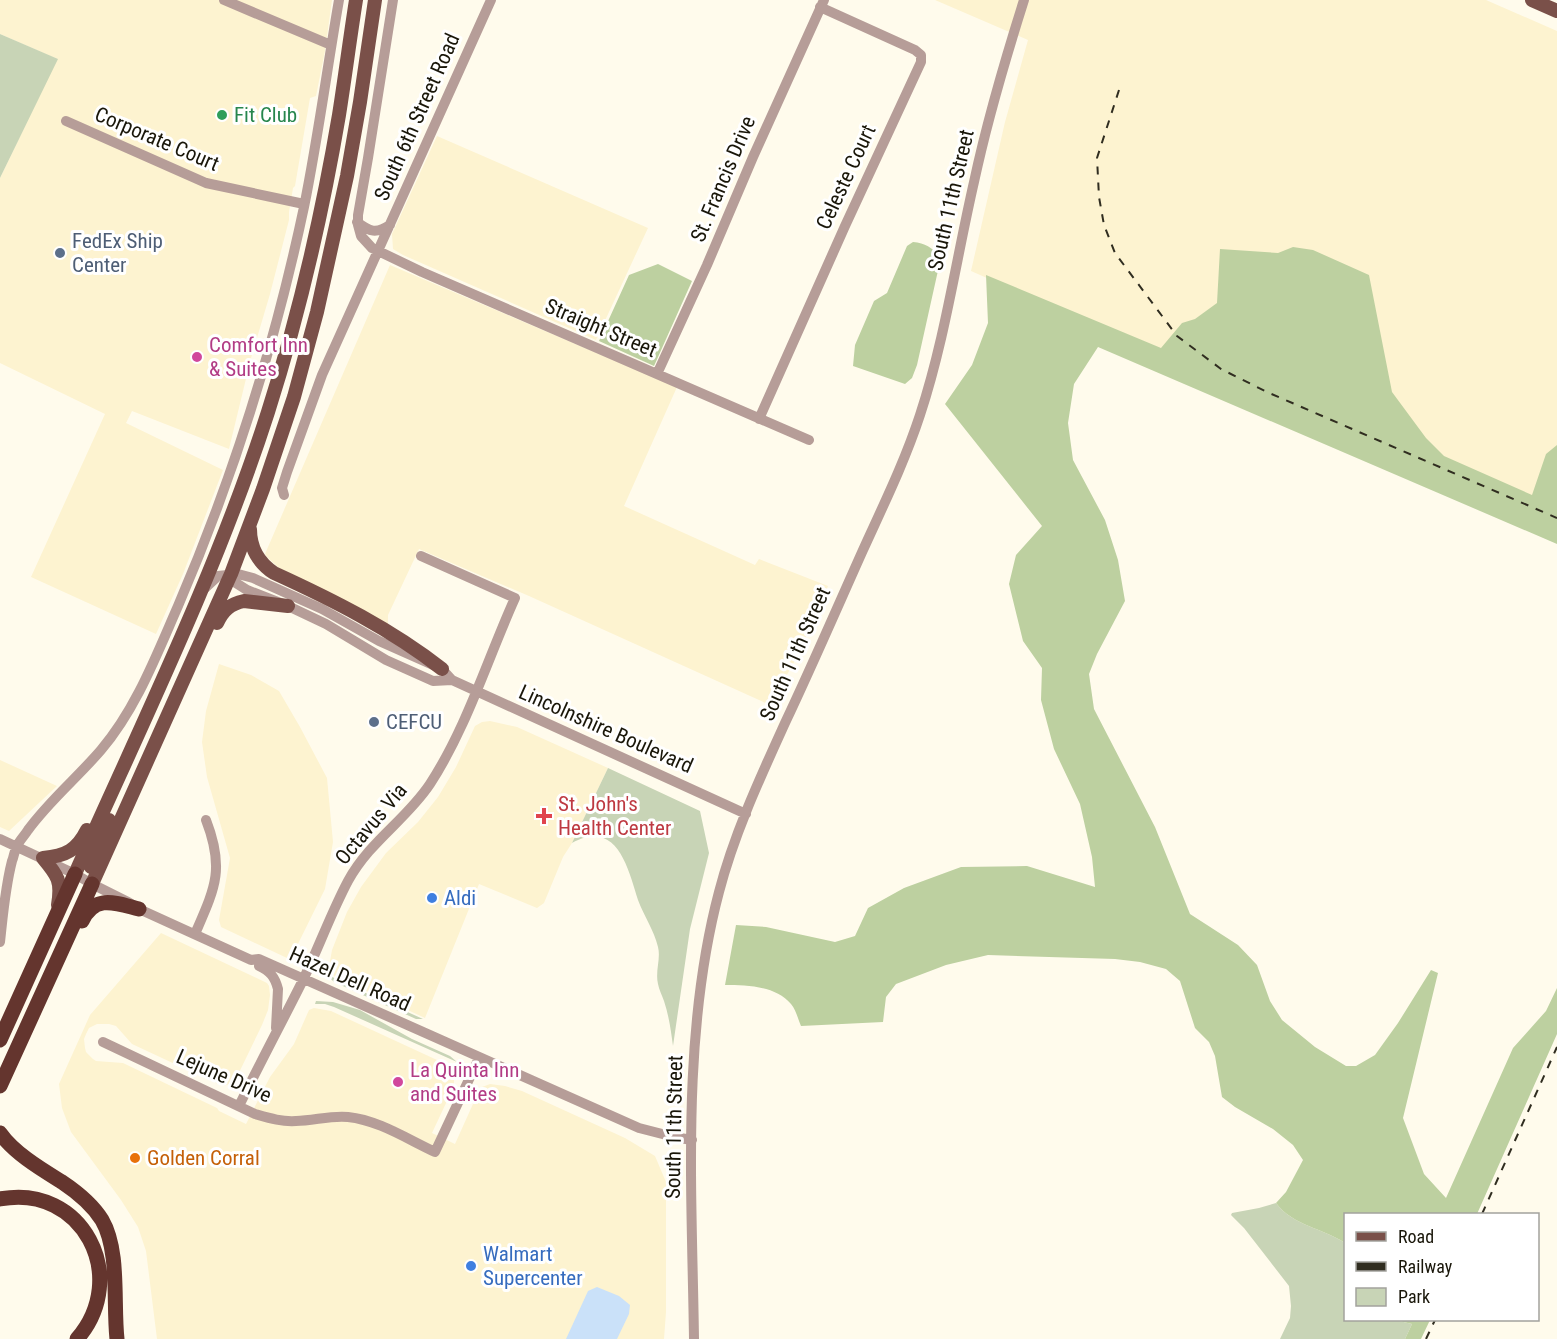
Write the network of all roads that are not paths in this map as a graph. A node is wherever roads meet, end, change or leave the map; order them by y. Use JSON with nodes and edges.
{"nodes":[{"id":1,"x":224,"y":0,"type":"edge"},
{"id":2,"x":339,"y":0,"type":"edge"},
{"id":3,"x":356,"y":0,"type":"edge"},
{"id":4,"x":375,"y":0,"type":"edge"},
{"id":5,"x":393,"y":0,"type":"edge"},
{"id":6,"x":491,"y":0,"type":"edge"},
{"id":7,"x":1024,"y":0,"type":"edge"},
{"id":8,"x":1532,"y":0,"type":"edge"},
{"id":9,"x":822,"y":3,"type":"edge"},
{"id":10,"x":1557,"y":11,"type":"edge"},
{"id":11,"x":332,"y":45,"type":"junction"},
{"id":12,"x":66,"y":121,"type":"dead end"},
{"id":13,"x":304,"y":204,"type":"junction"},
{"id":14,"x":357,"y":222,"type":"junction"},
{"id":15,"x":390,"y":225,"type":"junction"},
{"id":16,"x":378,"y":251,"type":"junction"},
{"id":17,"x":290,"y":340,"type":"junction"},
{"id":18,"x":657,"y":374,"type":"junction"},
{"id":19,"x":759,"y":418,"type":"junction"},
{"id":20,"x":809,"y":440,"type":"dead end"},
{"id":21,"x":284,"y":495,"type":"dead end"},
{"id":22,"x":253,"y":515,"type":"junction"},
{"id":23,"x":421,"y":556,"type":"dead end"},
{"id":24,"x":231,"y":574,"type":"junction"},
{"id":25,"x":204,"y":589,"type":"junction"},
{"id":26,"x":288,"y":606,"type":"junction"},
{"id":27,"x":442,"y":669,"type":"junction"},
{"id":28,"x":452,"y":680,"type":"junction"},
{"id":29,"x":476,"y":692,"type":"junction"},
{"id":30,"x":150,"y":756,"type":"junction"},
{"id":31,"x":127,"y":761,"type":"junction"},
{"id":32,"x":746,"y":814,"type":"junction"},
{"id":33,"x":206,"y":820,"type":"dead end"},
{"id":34,"x":0,"y":838,"type":"edge"},
{"id":35,"x":16,"y":846,"type":"junction"},
{"id":36,"x":43,"y":858,"type":"junction"},
{"id":37,"x":75,"y":874,"type":"junction"},
{"id":38,"x":92,"y":884,"type":"junction"},
{"id":39,"x":139,"y":909,"type":"junction"},
{"id":40,"x":57,"y":913,"type":"junction"},
{"id":41,"x":195,"y":934,"type":"junction"},
{"id":42,"x":0,"y":942,"type":"edge"},
{"id":43,"x":251,"y":960,"type":"junction"},
{"id":44,"x":304,"y":978,"type":"junction"},
{"id":45,"x":45,"y":988,"type":"junction"},
{"id":46,"x":23,"y":989,"type":"junction"},
{"id":47,"x":0,"y":1023,"type":"edge"},
{"id":48,"x":276,"y":1031,"type":"junction"},
{"id":49,"x":0,"y":1040,"type":"edge"},
{"id":50,"x":103,"y":1042,"type":"dead end"},
{"id":51,"x":479,"y":1058,"type":"junction"},
{"id":52,"x":2,"y":1082,"type":"edge"},
{"id":53,"x":0,"y":1094,"type":"edge"},
{"id":54,"x":239,"y":1106,"type":"junction"},
{"id":55,"x":0,"y":1133,"type":"edge"},
{"id":56,"x":692,"y":1140,"type":"junction"},
{"id":57,"x":0,"y":1198,"type":"edge"},
{"id":58,"x":77,"y":1339,"type":"edge"},
{"id":59,"x":117,"y":1339,"type":"edge"},
{"id":60,"x":694,"y":1339,"type":"edge"}],
"edges":[{"from":1,"to":11,"type":"street"},
{"from":2,"to":11,"type":"street"},
{"from":3,"to":17,"type":"main road"},
{"from":4,"to":22,"type":"main road"},
{"from":5,"to":14,"type":"street"},
{"from":6,"to":15,"type":"street","name":"South 6th Street Road"},
{"from":7,"to":32,"type":"street","name":"South 11th Street"},
{"from":8,"to":10,"type":"main road"},
{"from":9,"to":18,"type":"street","name":"St. Francis Drive"},
{"from":9,"to":19,"type":"street","name":"Celeste Court"},
{"from":11,"to":13,"type":"street"},
{"from":12,"to":13,"type":"street","name":"Corporate Court"},
{"from":13,"to":35,"type":"street"},
{"from":14,"to":15,"type":"street"},
{"from":14,"to":16,"type":"street"},
{"from":15,"to":16,"type":"street","name":"South 6th Street Road"},
{"from":16,"to":18,"type":"street","name":"Straight Street"},
{"from":16,"to":21,"type":"street","name":"South 6th Street Road"},
{"from":17,"to":24,"type":"main road"},
{"from":17,"to":25,"type":"main road"},
{"from":18,"to":19,"type":"street","name":"Straight Street"},
{"from":19,"to":20,"type":"street","name":"Straight Street"},
{"from":22,"to":24,"type":"main road"},
{"from":22,"to":27,"type":"main road"},
{"from":23,"to":29,"type":"street","name":"Octavus Via"},
{"from":24,"to":25,"type":"street"},
{"from":24,"to":26,"type":"street","name":"Lincolnshire Boulevard"},
{"from":24,"to":27,"type":"street","name":"Lincolnshire Boulevard"},
{"from":24,"to":30,"type":"main road"},
{"from":25,"to":31,"type":"main road"},
{"from":26,"to":28,"type":"street","name":"Lincolnshire Boulevard"},
{"from":26,"to":30,"type":"main road"},
{"from":27,"to":28,"type":"street","name":"Lincolnshire Boulevard"},
{"from":28,"to":29,"type":"street","name":"Lincolnshire Boulevard"},
{"from":29,"to":32,"type":"street","name":"Lincolnshire Boulevard"},
{"from":29,"to":44,"type":"street","name":"Octavus Via"},
{"from":30,"to":38,"type":"main road"},
{"from":31,"to":36,"type":"main road"},
{"from":31,"to":37,"type":"main road"},
{"from":31,"to":38,"type":"main road"},
{"from":32,"to":56,"type":"street","name":"South 11th Street"},
{"from":33,"to":41,"type":"street"},
{"from":34,"to":35,"type":"street","name":"Hazel Dell Road"},
{"from":35,"to":36,"type":"street","name":"Hazel Dell Road"},
{"from":35,"to":42,"type":"street"},
{"from":36,"to":37,"type":"street","name":"Hazel Dell Road"},
{"from":36,"to":40,"type":"main road"},
{"from":37,"to":38,"type":"street","name":"Hazel Dell Road"},
{"from":37,"to":40,"type":"highway"},
{"from":37,"to":45,"type":"highway"},
{"from":38,"to":39,"type":"street","name":"Hazel Dell Road"},
{"from":38,"to":45,"type":"highway"},
{"from":39,"to":41,"type":"street","name":"Hazel Dell Road"},
{"from":39,"to":45,"type":"highway"},
{"from":40,"to":46,"type":"highway"},
{"from":41,"to":43,"type":"street","name":"Hazel Dell Road"},
{"from":43,"to":44,"type":"street","name":"Hazel Dell Road"},
{"from":43,"to":48,"type":"street"},
{"from":44,"to":48,"type":"street","name":"Octavus Via"},
{"from":44,"to":51,"type":"street","name":"Hazel Dell Road"},
{"from":45,"to":52,"type":"highway"},
{"from":46,"to":47,"type":"highway"},
{"from":46,"to":49,"type":"highway"},
{"from":48,"to":54,"type":"street","name":"Octavus Via"},
{"from":50,"to":54,"type":"street","name":"Lejune Drive"},
{"from":51,"to":54,"type":"street","name":"Lejune Drive"},
{"from":51,"to":56,"type":"street","name":"Hazel Dell Road"},
{"from":52,"to":53,"type":"highway"},
{"from":55,"to":59,"type":"highway"},
{"from":56,"to":60,"type":"street","name":"South 11th Street"},
{"from":57,"to":58,"type":"highway"}]}
